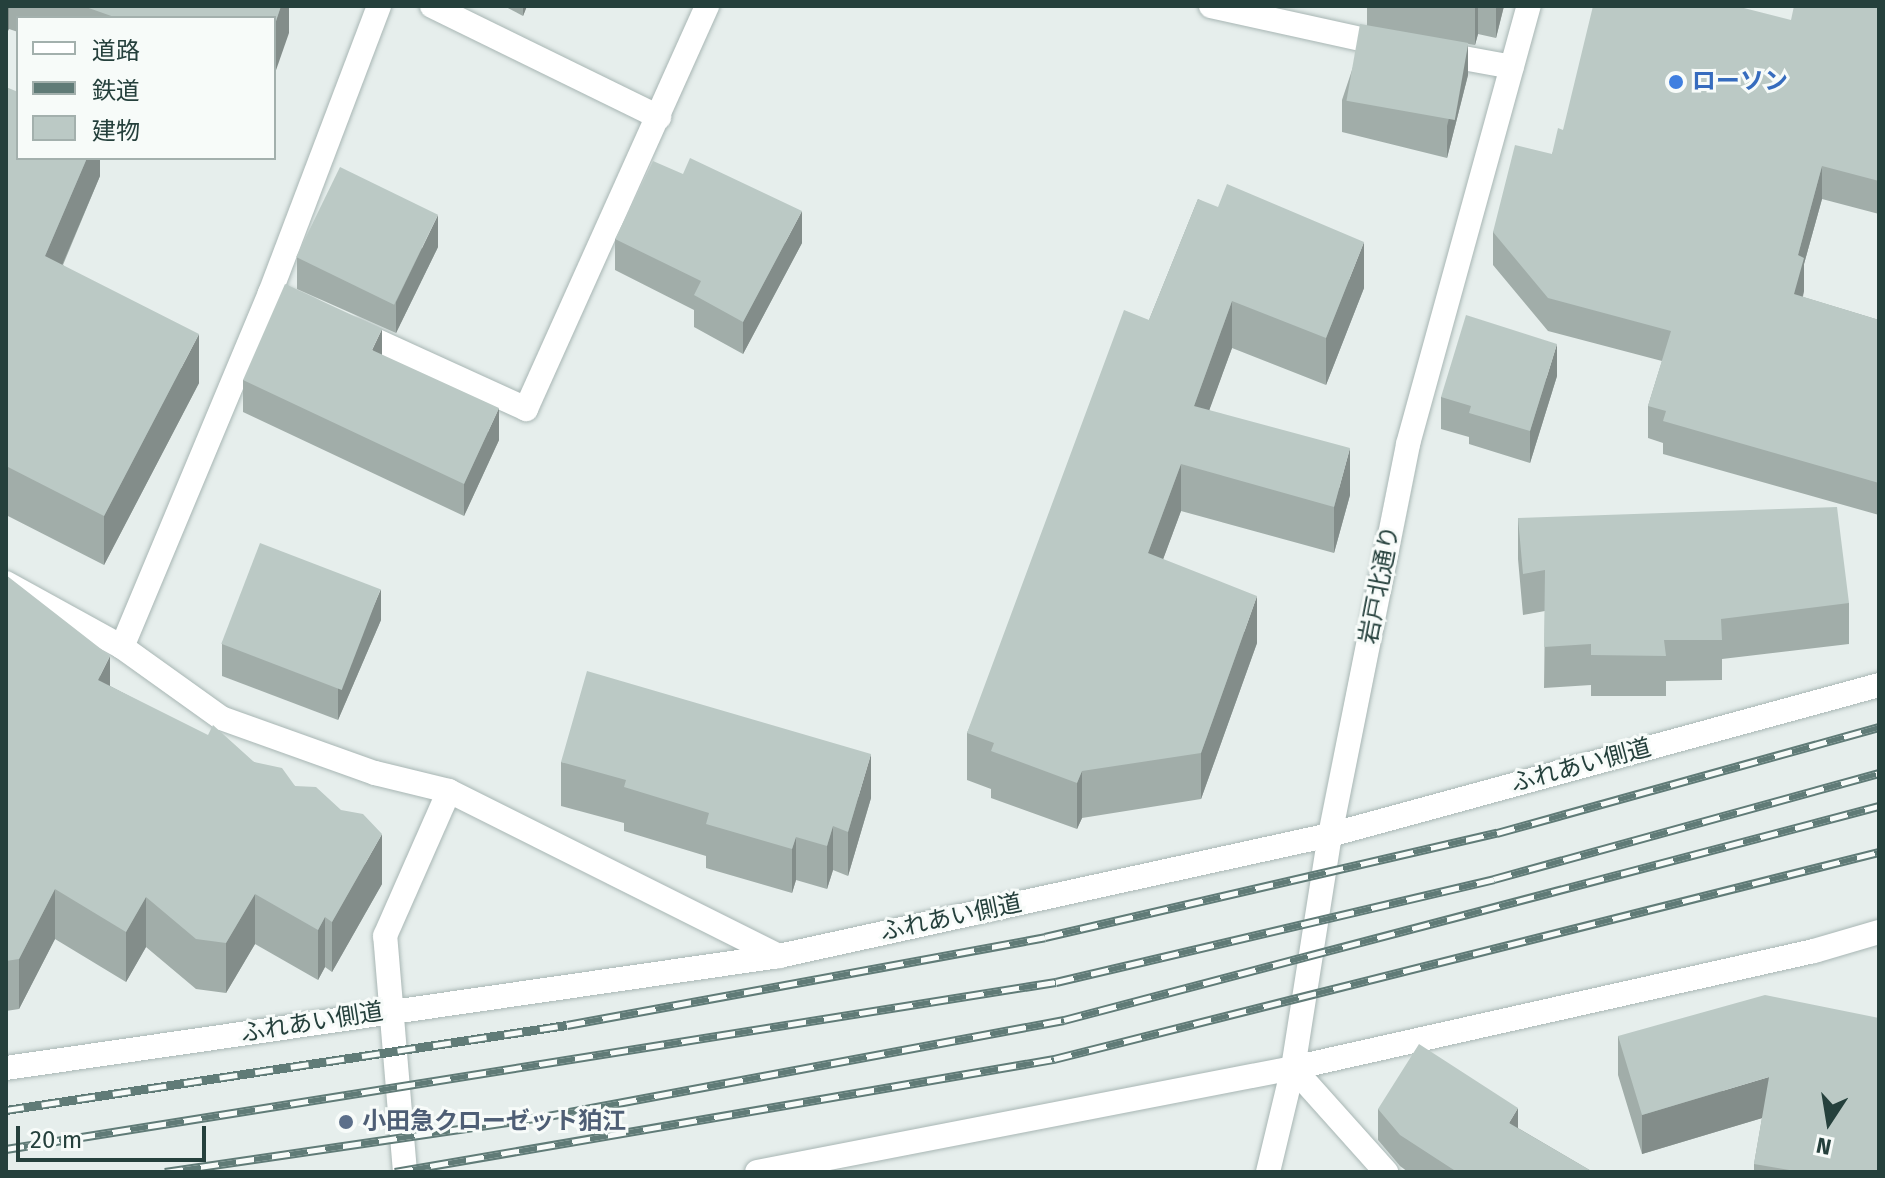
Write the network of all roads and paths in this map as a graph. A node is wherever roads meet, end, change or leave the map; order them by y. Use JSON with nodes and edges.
{"nodes":[{"id":1,"x":379,"y":6,"type":"edge"},
{"id":2,"x":432,"y":6,"type":"edge"},
{"id":3,"x":707,"y":6,"type":"edge"},
{"id":4,"x":1211,"y":6,"type":"edge"},
{"id":5,"x":1529,"y":6,"type":"edge"},
{"id":6,"x":1512,"y":67,"type":"junction"},
{"id":7,"x":659,"y":117,"type":"junction"},
{"id":8,"x":270,"y":293,"type":"junction"},
{"id":9,"x":6,"y":583,"type":"edge"},
{"id":10,"x":122,"y":647,"type":"junction"},
{"id":11,"x":1879,"y":685,"type":"edge"},
{"id":12,"x":449,"y":791,"type":"junction"},
{"id":13,"x":1330,"y":835,"type":"junction"},
{"id":14,"x":1879,"y":932,"type":"edge"},
{"id":15,"x":779,"y":956,"type":"junction"},
{"id":16,"x":388,"y":1011,"type":"junction"},
{"id":17,"x":6,"y":1068,"type":"edge"},
{"id":18,"x":1293,"y":1068,"type":"junction"},
{"id":19,"x":405,"y":1172,"type":"edge"},
{"id":20,"x":757,"y":1172,"type":"edge"},
{"id":21,"x":1268,"y":1172,"type":"edge"},
{"id":22,"x":1386,"y":1172,"type":"edge"}],
"edges":[{"from":1,"to":8,"type":"street"},
{"from":2,"to":7,"type":"street"},
{"from":3,"to":7,"type":"street"},
{"from":4,"to":6,"type":"street"},
{"from":5,"to":6,"type":"street","name":"岩戸北通り"},
{"from":6,"to":13,"type":"street","name":"岩戸北通り"},
{"from":7,"to":8,"type":"street"},
{"from":8,"to":10,"type":"street"},
{"from":9,"to":10,"type":"street"},
{"from":10,"to":12,"type":"street"},
{"from":11,"to":13,"type":"street","name":"ふれあい側道"},
{"from":12,"to":15,"type":"street"},
{"from":12,"to":16,"type":"street"},
{"from":13,"to":15,"type":"street","name":"ふれあい側道"},
{"from":13,"to":18,"type":"street","name":"岩戸北通り"},
{"from":14,"to":18,"type":"street"},
{"from":15,"to":16,"type":"street","name":"ふれあい側道"},
{"from":16,"to":17,"type":"street","name":"ふれあい側道"},
{"from":16,"to":19,"type":"street"},
{"from":18,"to":20,"type":"street"},
{"from":18,"to":21,"type":"street","name":"岩戸北通り"},
{"from":18,"to":22,"type":"street"}]}
